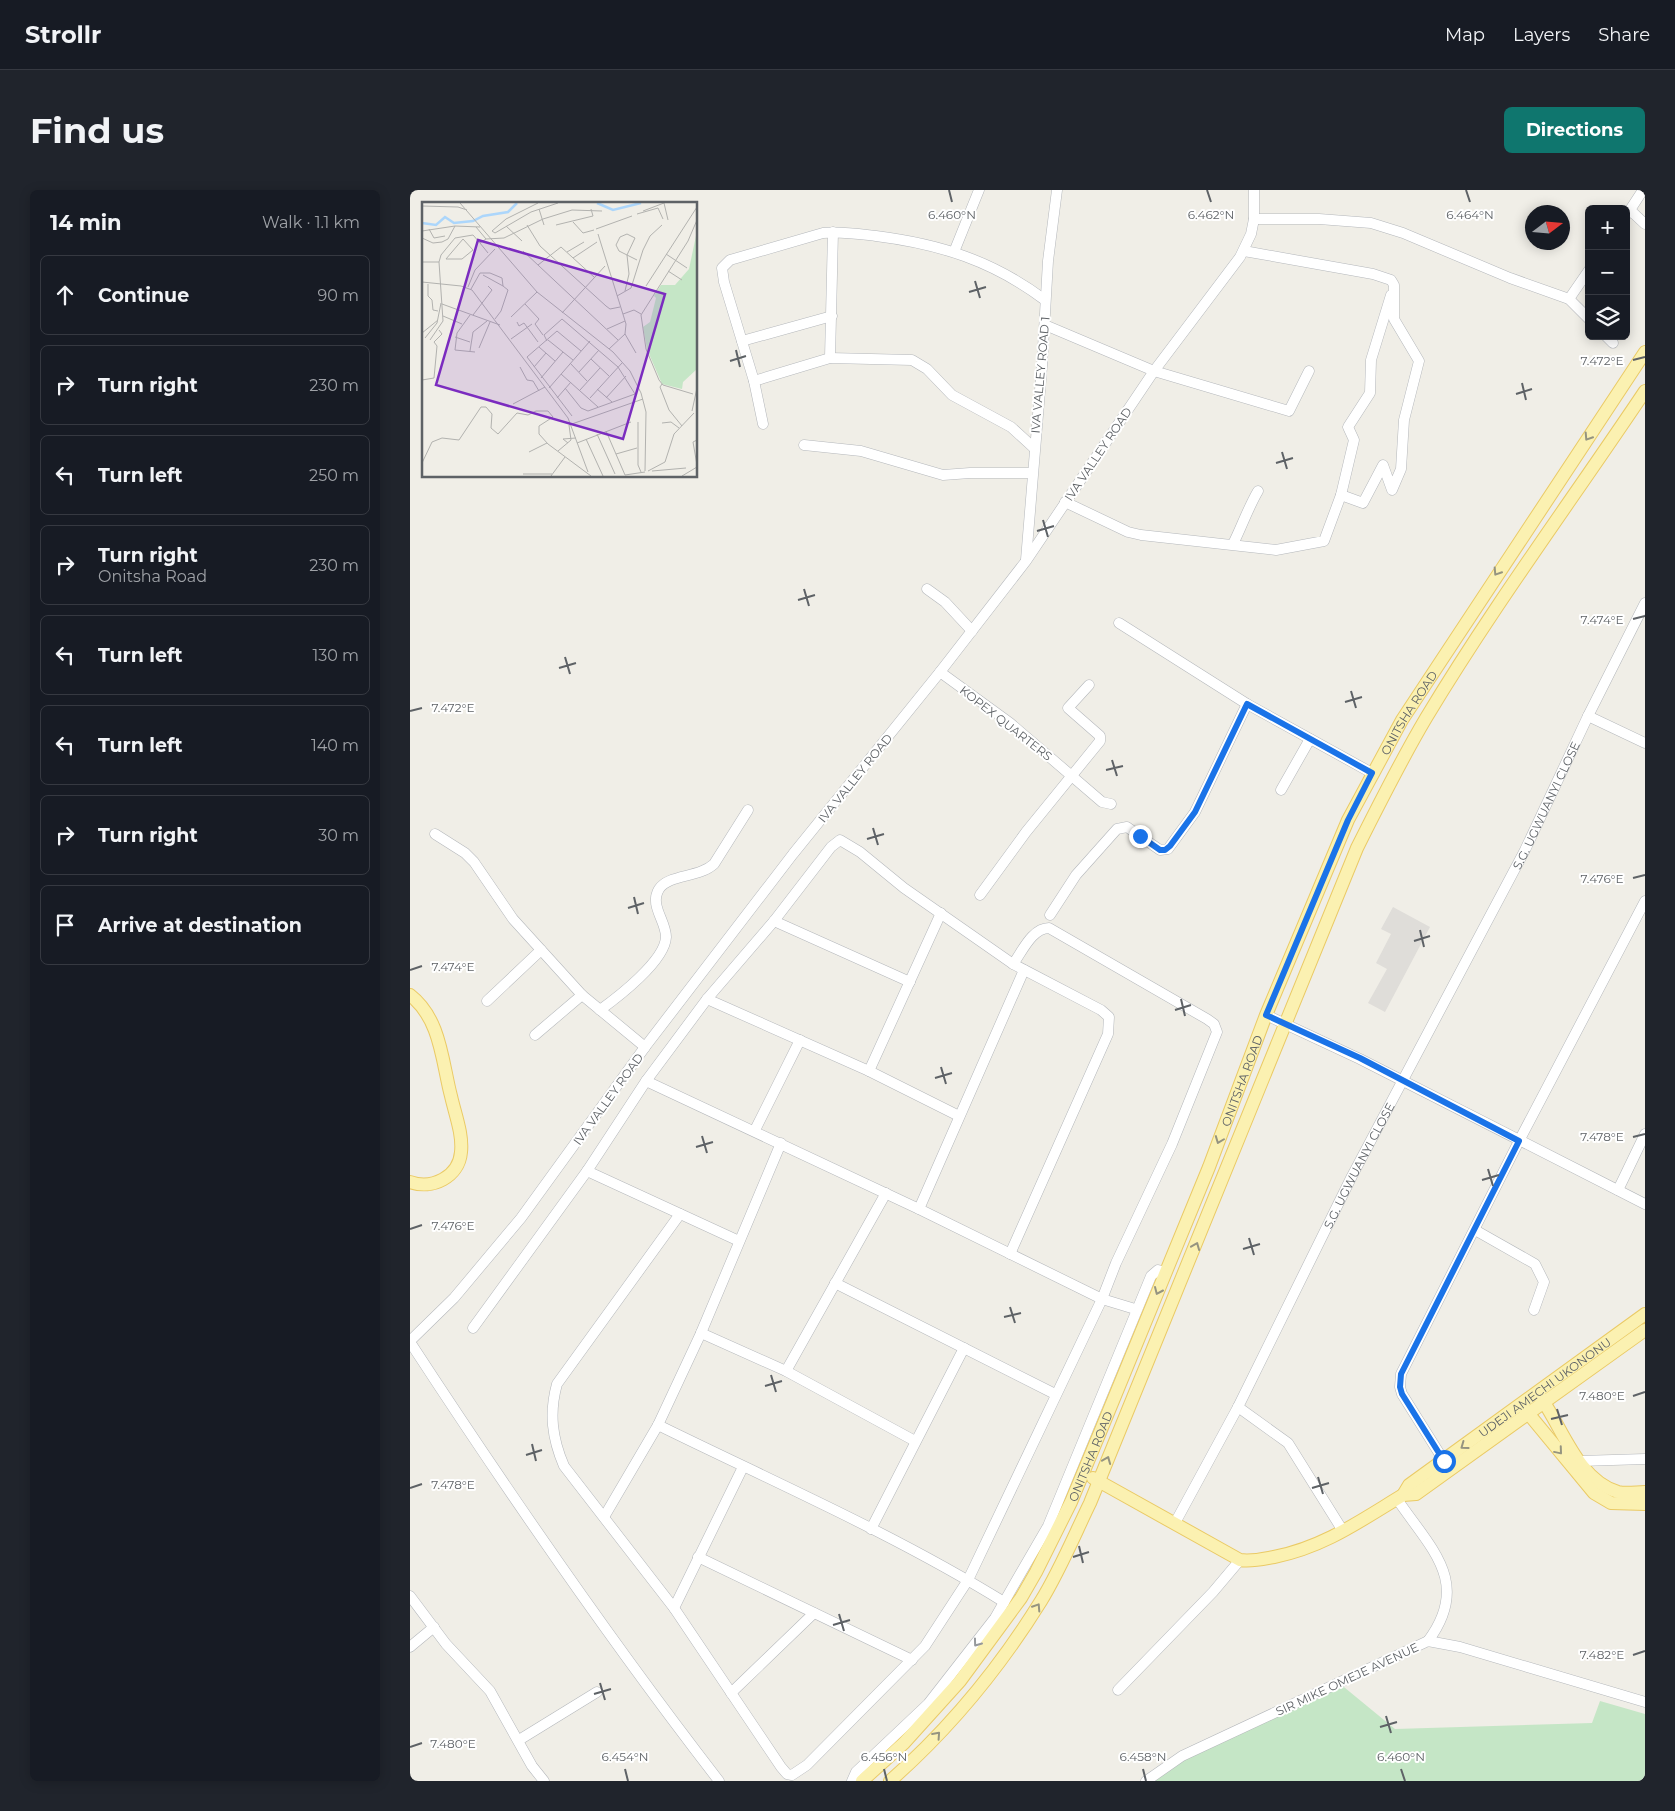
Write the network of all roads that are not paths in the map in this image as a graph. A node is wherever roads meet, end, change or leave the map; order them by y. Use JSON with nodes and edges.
{"nodes":[{"id":1,"x":979,"y":190,"type":"edge"},
{"id":2,"x":1057,"y":190,"type":"edge"},
{"id":3,"x":1254,"y":190,"type":"edge"},
{"id":4,"x":1642,"y":190,"type":"edge"},
{"id":5,"x":1630,"y":210,"type":"edge"},
{"id":6,"x":1630,"y":214,"type":"edge"},
{"id":7,"x":1254,"y":219,"type":"junction"},
{"id":8,"x":1645,"y":224,"type":"edge"},
{"id":9,"x":833,"y":232,"type":"junction"},
{"id":10,"x":1244,"y":251,"type":"junction"},
{"id":11,"x":954,"y":252,"type":"junction"},
{"id":12,"x":1585,"y":276,"type":"edge"},
{"id":13,"x":1394,"y":285,"type":"junction"},
{"id":14,"x":1569,"y":299,"type":"junction"},
{"id":15,"x":1045,"y":300,"type":"junction"},
{"id":16,"x":1585,"y":315,"type":"edge"},
{"id":17,"x":832,"y":316,"type":"junction"},
{"id":18,"x":1045,"y":325,"type":"junction"},
{"id":19,"x":742,"y":341,"type":"junction"},
{"id":20,"x":1645,"y":352,"type":"edge"},
{"id":21,"x":830,"y":358,"type":"junction"},
{"id":22,"x":1154,"y":371,"type":"junction"},
{"id":23,"x":1310,"y":371,"type":"dead end"},
{"id":24,"x":754,"y":381,"type":"junction"},
{"id":25,"x":1645,"y":391,"type":"edge"},
{"id":26,"x":763,"y":424,"type":"dead end"},
{"id":27,"x":804,"y":445,"type":"dead end"},
{"id":28,"x":1034,"y":448,"type":"junction"},
{"id":29,"x":1032,"y":474,"type":"junction"},
{"id":30,"x":1258,"y":491,"type":"dead end"},
{"id":31,"x":1341,"y":495,"type":"junction"},
{"id":32,"x":1065,"y":502,"type":"junction"},
{"id":33,"x":1233,"y":544,"type":"junction"},
{"id":34,"x":1026,"y":561,"type":"junction"},
{"id":35,"x":927,"y":589,"type":"dead end"},
{"id":36,"x":1645,"y":603,"type":"edge"},
{"id":37,"x":1120,"y":623,"type":"dead end"},
{"id":38,"x":972,"y":631,"type":"junction"},
{"id":39,"x":940,"y":672,"type":"junction"},
{"id":40,"x":1089,"y":685,"type":"dead end"},
{"id":41,"x":1247,"y":704,"type":"junction"},
{"id":42,"x":1588,"y":716,"type":"junction"},
{"id":43,"x":1310,"y":739,"type":"junction"},
{"id":44,"x":1645,"y":743,"type":"edge"},
{"id":45,"x":1372,"y":773,"type":"junction"},
{"id":46,"x":1070,"y":775,"type":"junction"},
{"id":47,"x":1281,"y":790,"type":"dead end"},
{"id":48,"x":1112,"y":804,"type":"dead end"},
{"id":49,"x":748,"y":810,"type":"dead end"},
{"id":50,"x":435,"y":834,"type":"dead end"},
{"id":51,"x":980,"y":895,"type":"dead end"},
{"id":52,"x":1645,"y":901,"type":"edge"},
{"id":53,"x":941,"y":913,"type":"junction"},
{"id":54,"x":1050,"y":915,"type":"dead end"},
{"id":55,"x":774,"y":921,"type":"junction"},
{"id":56,"x":541,"y":950,"type":"junction"},
{"id":57,"x":1013,"y":964,"type":"junction"},
{"id":58,"x":1024,"y":970,"type":"junction"},
{"id":59,"x":910,"y":982,"type":"junction"},
{"id":60,"x":410,"y":995,"type":"edge"},
{"id":61,"x":582,"y":995,"type":"junction"},
{"id":62,"x":707,"y":999,"type":"junction"},
{"id":63,"x":488,"y":1001,"type":"dead end"},
{"id":64,"x":600,"y":1010,"type":"junction"},
{"id":65,"x":1266,"y":1015,"type":"junction"},
{"id":66,"x":1286,"y":1023,"type":"junction"},
{"id":67,"x":535,"y":1035,"type":"dead end"},
{"id":68,"x":800,"y":1040,"type":"junction"},
{"id":69,"x":645,"y":1048,"type":"junction"},
{"id":70,"x":869,"y":1071,"type":"junction"},
{"id":71,"x":646,"y":1081,"type":"junction"},
{"id":72,"x":1403,"y":1081,"type":"junction"},
{"id":73,"x":960,"y":1116,"type":"junction"},
{"id":74,"x":755,"y":1130,"type":"junction"},
{"id":75,"x":1645,"y":1134,"type":"edge"},
{"id":76,"x":1519,"y":1141,"type":"junction"},
{"id":77,"x":781,"y":1143,"type":"junction"},
{"id":78,"x":587,"y":1171,"type":"junction"},
{"id":79,"x":410,"y":1182,"type":"edge"},
{"id":80,"x":1618,"y":1190,"type":"junction"},
{"id":81,"x":886,"y":1193,"type":"junction"},
{"id":82,"x":1645,"y":1204,"type":"edge"},
{"id":83,"x":919,"y":1209,"type":"junction"},
{"id":84,"x":680,"y":1214,"type":"junction"},
{"id":85,"x":1475,"y":1230,"type":"junction"},
{"id":86,"x":739,"y":1241,"type":"junction"},
{"id":87,"x":1010,"y":1254,"type":"junction"},
{"id":88,"x":1166,"y":1272,"type":"junction"},
{"id":89,"x":835,"y":1283,"type":"junction"},
{"id":90,"x":1102,"y":1299,"type":"junction"},
{"id":91,"x":1135,"y":1309,"type":"junction"},
{"id":92,"x":1534,"y":1310,"type":"dead end"},
{"id":93,"x":1645,"y":1314,"type":"edge"},
{"id":94,"x":473,"y":1328,"type":"dead end"},
{"id":95,"x":1645,"y":1330,"type":"edge"},
{"id":96,"x":701,"y":1333,"type":"junction"},
{"id":97,"x":410,"y":1342,"type":"edge"},
{"id":98,"x":964,"y":1348,"type":"junction"},
{"id":99,"x":786,"y":1371,"type":"junction"},
{"id":100,"x":1056,"y":1394,"type":"junction"},
{"id":101,"x":1541,"y":1397,"type":"junction"},
{"id":102,"x":1238,"y":1407,"type":"junction"},
{"id":103,"x":1525,"y":1409,"type":"junction"},
{"id":104,"x":658,"y":1426,"type":"junction"},
{"id":105,"x":915,"y":1441,"type":"junction"},
{"id":106,"x":1645,"y":1459,"type":"edge"},
{"id":107,"x":1444,"y":1461,"type":"junction"},
{"id":108,"x":1580,"y":1461,"type":"junction"},
{"id":109,"x":743,"y":1467,"type":"junction"},
{"id":110,"x":1084,"y":1473,"type":"junction"},
{"id":111,"x":1099,"y":1482,"type":"junction"},
{"id":112,"x":1645,"y":1492,"type":"edge"},
{"id":113,"x":1400,"y":1497,"type":"junction"},
{"id":114,"x":1645,"y":1504,"type":"edge"},
{"id":115,"x":604,"y":1517,"type":"junction"},
{"id":116,"x":1175,"y":1523,"type":"junction"},
{"id":117,"x":871,"y":1529,"type":"junction"},
{"id":118,"x":1343,"y":1532,"type":"junction"},
{"id":119,"x":698,"y":1557,"type":"junction"},
{"id":120,"x":1240,"y":1560,"type":"junction"},
{"id":121,"x":968,"y":1580,"type":"junction"},
{"id":122,"x":410,"y":1596,"type":"edge"},
{"id":123,"x":1004,"y":1602,"type":"junction"},
{"id":124,"x":674,"y":1608,"type":"junction"},
{"id":125,"x":814,"y":1612,"type":"junction"},
{"id":126,"x":434,"y":1627,"type":"junction"},
{"id":127,"x":1428,"y":1641,"type":"junction"},
{"id":128,"x":410,"y":1648,"type":"edge"},
{"id":129,"x":912,"y":1660,"type":"junction"},
{"id":130,"x":1118,"y":1690,"type":"dead end"},
{"id":131,"x":597,"y":1692,"type":"dead end"},
{"id":132,"x":731,"y":1693,"type":"junction"},
{"id":133,"x":1645,"y":1702,"type":"edge"},
{"id":134,"x":519,"y":1740,"type":"junction"},
{"id":135,"x":544,"y":1781,"type":"edge"},
{"id":136,"x":719,"y":1781,"type":"edge"},
{"id":137,"x":852,"y":1781,"type":"edge"},
{"id":138,"x":862,"y":1781,"type":"edge"},
{"id":139,"x":890,"y":1781,"type":"edge"},
{"id":140,"x":1146,"y":1781,"type":"edge"}],
"edges":[{"from":1,"to":11,"type":"street"},
{"from":2,"to":15,"type":"street","name":"IVA VALLEY ROAD 1"},
{"from":3,"to":7,"type":"street","name":"IVA VALLEY ROAD"},
{"from":4,"to":5,"type":"street"},
{"from":6,"to":8,"type":"street"},
{"from":7,"to":10,"type":"street","name":"IVA VALLEY ROAD"},
{"from":7,"to":14,"type":"street"},
{"from":9,"to":11,"type":"street"},
{"from":9,"to":17,"type":"street"},
{"from":9,"to":19,"type":"street"},
{"from":10,"to":13,"type":"street"},
{"from":10,"to":22,"type":"street","name":"IVA VALLEY ROAD"},
{"from":11,"to":15,"type":"street"},
{"from":12,"to":14,"type":"street"},
{"from":13,"to":31,"type":"street"},
{"from":13,"to":31,"type":"street"},
{"from":14,"to":16,"type":"street"},
{"from":15,"to":18,"type":"street","name":"IVA VALLEY ROAD 1"},
{"from":17,"to":19,"type":"street"},
{"from":17,"to":21,"type":"street"},
{"from":18,"to":22,"type":"street"},
{"from":18,"to":28,"type":"street","name":"IVA VALLEY ROAD 1"},
{"from":19,"to":24,"type":"street"},
{"from":20,"to":45,"type":"main road","name":"ONITSHA ROAD","one_way":true},
{"from":21,"to":24,"type":"street"},
{"from":21,"to":28,"type":"street"},
{"from":22,"to":23,"type":"street"},
{"from":22,"to":32,"type":"street","name":"IVA VALLEY ROAD"},
{"from":24,"to":26,"type":"street"},
{"from":25,"to":66,"type":"main road","name":"ONITSHA ROAD"},
{"from":27,"to":29,"type":"street"},
{"from":28,"to":29,"type":"street","name":"IVA VALLEY ROAD 1"},
{"from":29,"to":34,"type":"street","name":"IVA VALLEY ROAD 1"},
{"from":30,"to":33,"type":"street"},
{"from":31,"to":33,"type":"street"},
{"from":32,"to":33,"type":"street"},
{"from":32,"to":34,"type":"street","name":"IVA VALLEY ROAD"},
{"from":34,"to":38,"type":"street","name":"IVA VALLEY ROAD"},
{"from":35,"to":38,"type":"street"},
{"from":36,"to":42,"type":"street","name":"S.G. UGWUANYI CLOSE"},
{"from":37,"to":41,"type":"street"},
{"from":38,"to":39,"type":"street","name":"IVA VALLEY ROAD"},
{"from":39,"to":46,"type":"street","name":"KOPEX QUARTERS"},
{"from":39,"to":69,"type":"street","name":"IVA VALLEY ROAD"},
{"from":40,"to":46,"type":"street"},
{"from":41,"to":43,"type":"street"},
{"from":41,"to":54,"type":"street"},
{"from":42,"to":44,"type":"street"},
{"from":42,"to":72,"type":"street","name":"S.G. UGWUANYI CLOSE"},
{"from":43,"to":45,"type":"street"},
{"from":43,"to":47,"type":"street"},
{"from":45,"to":65,"type":"main road","name":"ONITSHA ROAD"},
{"from":46,"to":48,"type":"street","name":"KOPEX QUARTERS"},
{"from":46,"to":51,"type":"street"},
{"from":49,"to":64,"type":"street"},
{"from":50,"to":56,"type":"street"},
{"from":52,"to":76,"type":"street"},
{"from":53,"to":55,"type":"street"},
{"from":53,"to":57,"type":"street"},
{"from":53,"to":59,"type":"street"},
{"from":55,"to":59,"type":"street"},
{"from":55,"to":62,"type":"street"},
{"from":56,"to":61,"type":"street"},
{"from":56,"to":63,"type":"street"},
{"from":57,"to":58,"type":"street"},
{"from":57,"to":90,"type":"street"},
{"from":58,"to":73,"type":"street"},
{"from":58,"to":87,"type":"street"},
{"from":59,"to":70,"type":"street"},
{"from":60,"to":79,"type":"main road"},
{"from":61,"to":64,"type":"street"},
{"from":61,"to":67,"type":"street"},
{"from":62,"to":68,"type":"street"},
{"from":62,"to":71,"type":"street"},
{"from":64,"to":69,"type":"street"},
{"from":65,"to":66,"type":"street"},
{"from":65,"to":88,"type":"main road","name":"ONITSHA ROAD","one_way":true},
{"from":66,"to":72,"type":"street"},
{"from":111,"to":66,"type":"main road","name":"ONITSHA ROAD","one_way":true},
{"from":68,"to":70,"type":"street"},
{"from":68,"to":74,"type":"street"},
{"from":69,"to":97,"type":"street","name":"IVA VALLEY ROAD"},
{"from":70,"to":73,"type":"street"},
{"from":71,"to":74,"type":"street"},
{"from":71,"to":78,"type":"street"},
{"from":72,"to":76,"type":"street"},
{"from":72,"to":102,"type":"street","name":"S.G. UGWUANYI CLOSE"},
{"from":73,"to":83,"type":"street"},
{"from":74,"to":77,"type":"street"},
{"from":75,"to":80,"type":"street"},
{"from":76,"to":80,"type":"street"},
{"from":76,"to":85,"type":"street"},
{"from":77,"to":81,"type":"street"},
{"from":77,"to":86,"type":"street"},
{"from":78,"to":84,"type":"street"},
{"from":78,"to":94,"type":"street"},
{"from":80,"to":82,"type":"street"},
{"from":81,"to":83,"type":"street"},
{"from":81,"to":89,"type":"street"},
{"from":83,"to":87,"type":"street"},
{"from":84,"to":86,"type":"street"},
{"from":84,"to":115,"type":"street"},
{"from":85,"to":92,"type":"street"},
{"from":85,"to":107,"type":"street"},
{"from":86,"to":96,"type":"street"},
{"from":87,"to":90,"type":"street"},
{"from":88,"to":91,"type":"street"},
{"from":88,"to":110,"type":"main road","name":"ONITSHA ROAD","one_way":true},
{"from":89,"to":98,"type":"street"},
{"from":89,"to":99,"type":"street"},
{"from":90,"to":91,"type":"street"},
{"from":90,"to":100,"type":"street"},
{"from":91,"to":123,"type":"street"},
{"from":93,"to":101,"type":"main road","name":"UDEJI AMECHI UKONONU"},
{"from":95,"to":101,"type":"main road","name":"UDEJI AMECHI UKONONU"},
{"from":96,"to":99,"type":"street"},
{"from":96,"to":104,"type":"street"},
{"from":97,"to":136,"type":"street"},
{"from":98,"to":100,"type":"street"},
{"from":98,"to":105,"type":"street"},
{"from":99,"to":105,"type":"street"},
{"from":100,"to":121,"type":"street"},
{"from":101,"to":103,"type":"main road","name":"UDEJI AMECHI UKONONU"},
{"from":101,"to":108,"type":"main road"},
{"from":102,"to":116,"type":"street","name":"S.G. UGWUANYI CLOSE"},
{"from":102,"to":118,"type":"street"},
{"from":103,"to":107,"type":"main road","name":"UDEJI AMECHI UKONONU","one_way":true},
{"from":103,"to":113,"type":"main road"},
{"from":103,"to":114,"type":"main road","one_way":true},
{"from":104,"to":109,"type":"street"},
{"from":104,"to":115,"type":"street"},
{"from":105,"to":117,"type":"street"},
{"from":106,"to":108,"type":"street"},
{"from":107,"to":113,"type":"main road","name":"UDEJI AMECHI UKONONU"},
{"from":108,"to":112,"type":"main road"},
{"from":109,"to":117,"type":"street"},
{"from":109,"to":119,"type":"street"},
{"from":110,"to":111,"type":"main road"},
{"from":110,"to":138,"type":"main road","name":"ONITSHA ROAD"},
{"from":111,"to":116,"type":"main road"},
{"from":139,"to":111,"type":"main road","name":"ONITSHA ROAD","one_way":true},
{"from":113,"to":118,"type":"main road"},
{"from":113,"to":127,"type":"street"},
{"from":115,"to":124,"type":"street"},
{"from":116,"to":120,"type":"main road"},
{"from":117,"to":121,"type":"street"},
{"from":118,"to":120,"type":"main road"},
{"from":119,"to":124,"type":"street"},
{"from":119,"to":125,"type":"street"},
{"from":120,"to":130,"type":"street"},
{"from":121,"to":123,"type":"street"},
{"from":121,"to":129,"type":"street"},
{"from":122,"to":126,"type":"street"},
{"from":123,"to":137,"type":"street","one_way":true},
{"from":124,"to":132,"type":"street"},
{"from":125,"to":129,"type":"street"},
{"from":125,"to":132,"type":"street"},
{"from":126,"to":128,"type":"street"},
{"from":126,"to":134,"type":"street"},
{"from":127,"to":133,"type":"street","name":"SIR MIKE OMEJE AVENUE"},
{"from":127,"to":140,"type":"street","name":"SIR MIKE OMEJE AVENUE"},
{"from":129,"to":132,"type":"street"},
{"from":131,"to":134,"type":"street"},
{"from":134,"to":135,"type":"street"}]}
